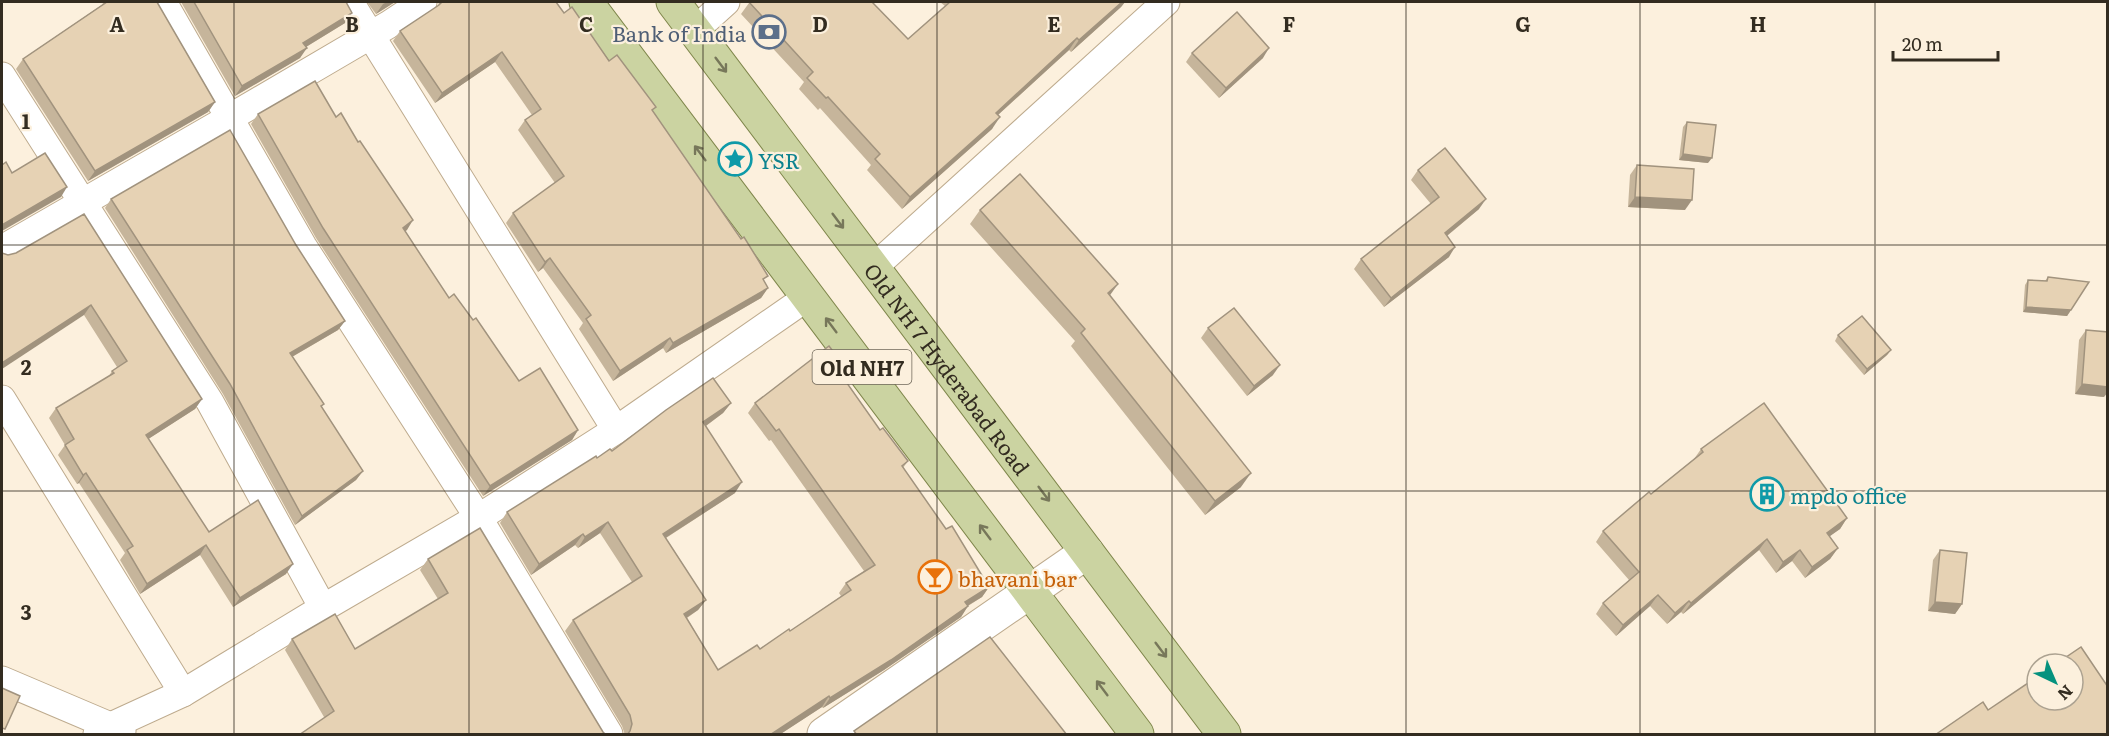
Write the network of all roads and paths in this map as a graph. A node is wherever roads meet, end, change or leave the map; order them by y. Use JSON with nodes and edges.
{"nodes":[{"id":1,"x":163,"y":2,"type":"edge"},
{"id":2,"x":350,"y":2,"type":"edge"},
{"id":3,"x":423,"y":2,"type":"edge"},
{"id":4,"x":586,"y":2,"type":"edge"},
{"id":5,"x":673,"y":2,"type":"edge"},
{"id":6,"x":726,"y":2,"type":"edge"},
{"id":7,"x":1166,"y":2,"type":"edge"},
{"id":8,"x":695,"y":30,"type":"junction"},
{"id":9,"x":370,"y":34,"type":"junction"},
{"id":10,"x":2,"y":76,"type":"edge"},
{"id":11,"x":231,"y":117,"type":"junction"},
{"id":12,"x":82,"y":202,"type":"junction"},
{"id":13,"x":2,"y":249,"type":"edge"},
{"id":14,"x":873,"y":268,"type":"junction"},
{"id":15,"x":808,"y":296,"type":"junction"},
{"id":16,"x":2,"y":399,"type":"edge"},
{"id":17,"x":616,"y":430,"type":"junction"},
{"id":18,"x":478,"y":517,"type":"junction"},
{"id":19,"x":1087,"y":552,"type":"junction"},
{"id":20,"x":1030,"y":591,"type":"junction"},
{"id":21,"x":323,"y":608,"type":"junction"},
{"id":22,"x":2,"y":680,"type":"edge"},
{"id":23,"x":183,"y":693,"type":"junction"},
{"id":24,"x":113,"y":732,"type":"edge"},
{"id":25,"x":609,"y":735,"type":"edge"},
{"id":26,"x":824,"y":735,"type":"edge"},
{"id":27,"x":1137,"y":735,"type":"edge"},
{"id":28,"x":1224,"y":735,"type":"edge"}],
"edges":[{"from":1,"to":11,"type":"street"},
{"from":2,"to":9,"type":"street"},
{"from":3,"to":9,"type":"street"},
{"from":15,"to":4,"type":"main road","number":"Old NH7","one_way":true},
{"from":5,"to":8,"type":"main road","name":"Old NH 7 Hyderabad Road","number":"Old NH7"},
{"from":6,"to":8,"type":"street"},
{"from":7,"to":14,"type":"street"},
{"from":8,"to":14,"type":"main road","name":"Old NH 7 Hyderabad Road","number":"Old NH7","one_way":true},
{"from":9,"to":11,"type":"street"},
{"from":9,"to":17,"type":"street"},
{"from":10,"to":12,"type":"street"},
{"from":11,"to":12,"type":"street"},
{"from":11,"to":18,"type":"street"},
{"from":12,"to":13,"type":"street"},
{"from":12,"to":21,"type":"street"},
{"from":14,"to":19,"type":"main road","name":"Old NH 7 Hyderabad Road","number":"Old NH7","one_way":true},
{"from":15,"to":17,"type":"street"},
{"from":20,"to":15,"type":"main road","number":"Old NH7","one_way":true},
{"from":16,"to":23,"type":"street"},
{"from":17,"to":18,"type":"street"},
{"from":18,"to":21,"type":"street"},
{"from":18,"to":25,"type":"street"},
{"from":19,"to":20,"type":"main road"},
{"from":19,"to":28,"type":"main road","name":"Old NH 7 Hyderabad Road","number":"Old NH7","one_way":true},
{"from":20,"to":26,"type":"main road"},
{"from":27,"to":20,"type":"main road","number":"Old NH7","one_way":true},
{"from":21,"to":23,"type":"street"},
{"from":22,"to":24,"type":"street"},
{"from":23,"to":24,"type":"street"}]}
